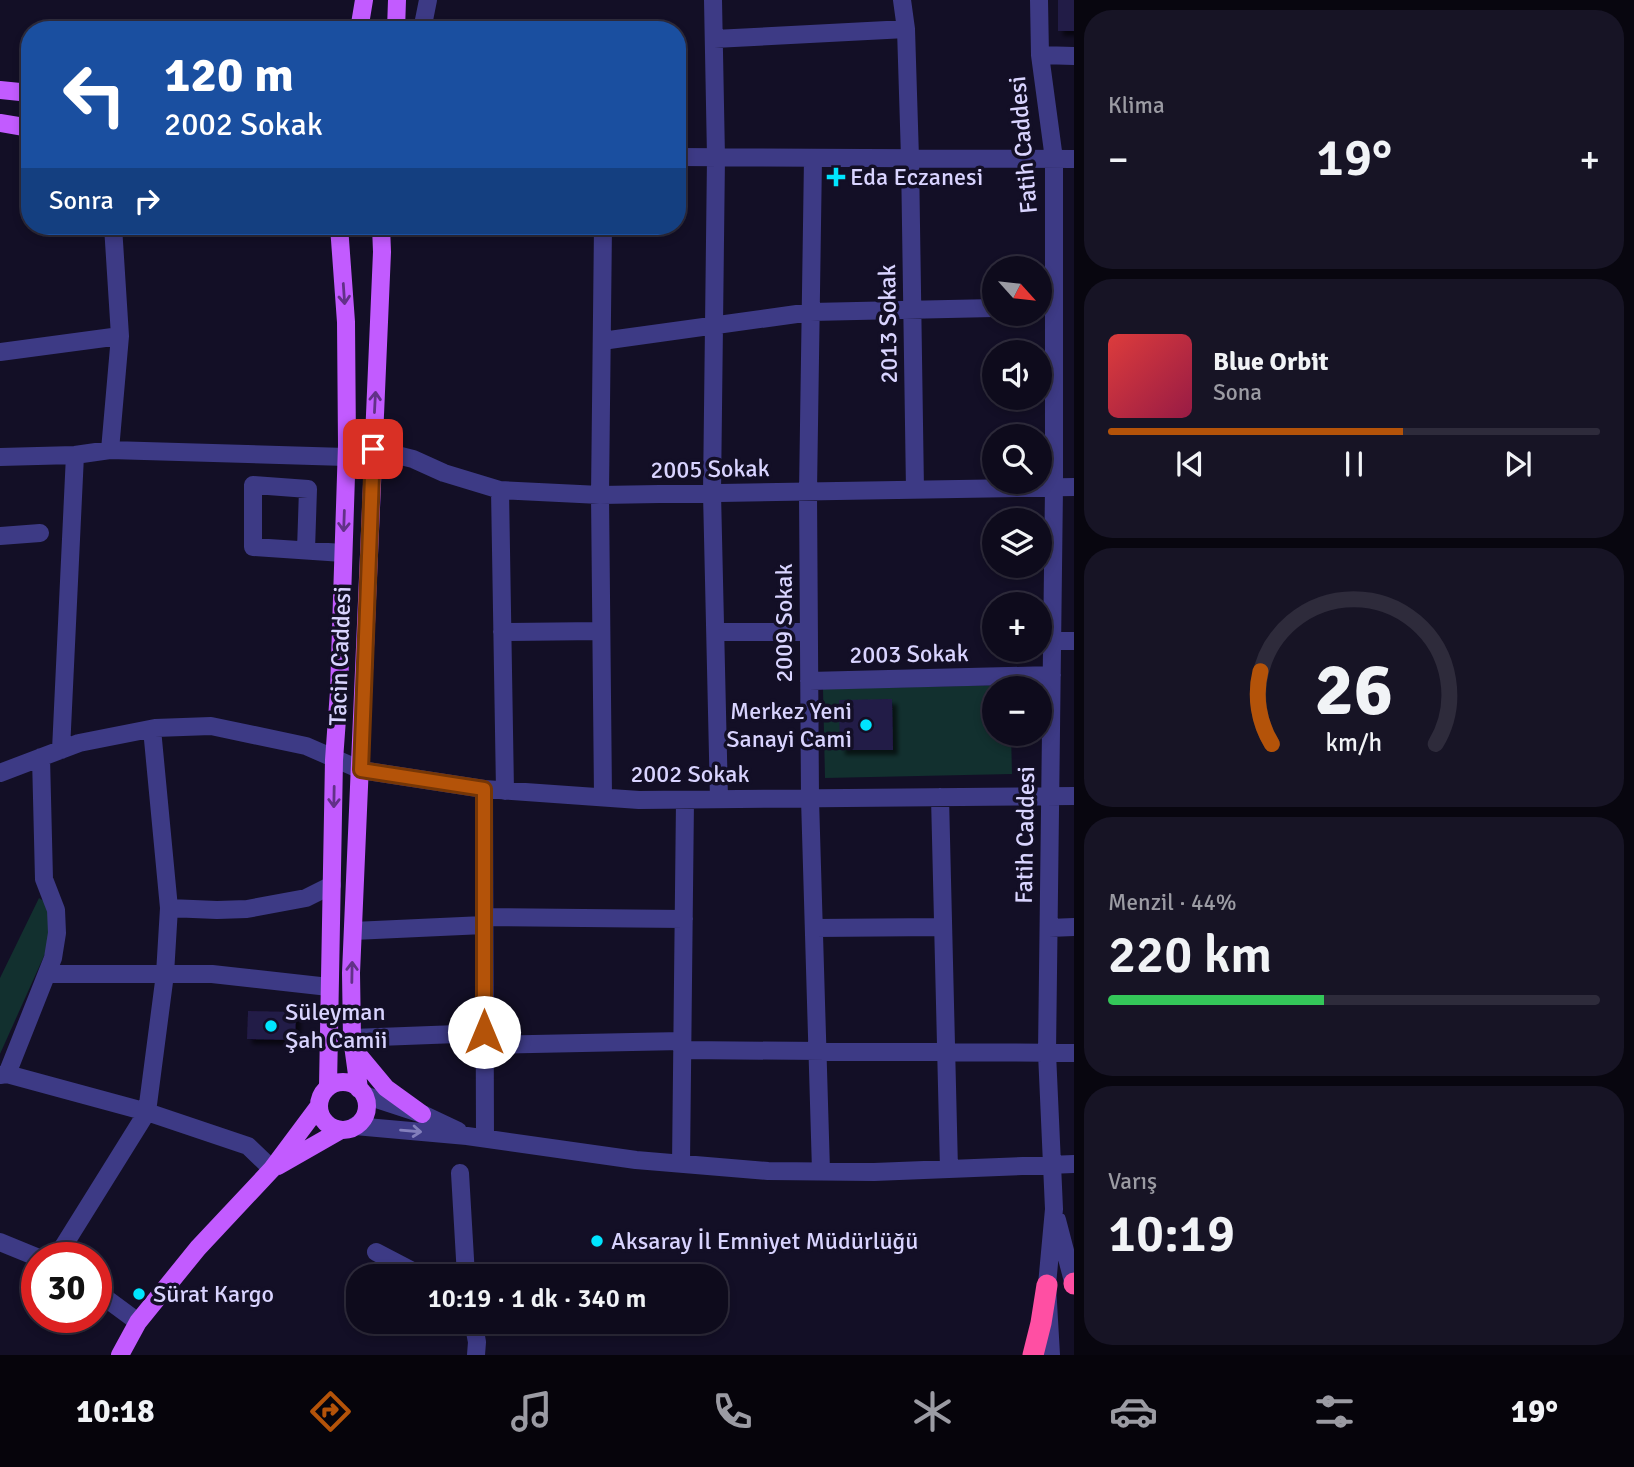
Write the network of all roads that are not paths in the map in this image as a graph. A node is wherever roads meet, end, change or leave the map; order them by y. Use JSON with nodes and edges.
{"nodes":[{"id":1,"x":364,"y":0,"type":"edge"},
{"id":2,"x":397,"y":0,"type":"edge"},
{"id":3,"x":428,"y":0,"type":"edge"},
{"id":4,"x":713,"y":0,"type":"edge"},
{"id":5,"x":902,"y":0,"type":"edge"},
{"id":6,"x":1039,"y":0,"type":"edge"},
{"id":7,"x":360,"y":21,"type":"edge"},
{"id":8,"x":396,"y":21,"type":"edge"},
{"id":9,"x":424,"y":21,"type":"edge"},
{"id":10,"x":906,"y":29,"type":"junction"},
{"id":11,"x":713,"y":38,"type":"junction"},
{"id":12,"x":1040,"y":55,"type":"junction"},
{"id":13,"x":1074,"y":55,"type":"edge"},
{"id":14,"x":0,"y":90,"type":"edge"},
{"id":15,"x":21,"y":92,"type":"edge"},
{"id":16,"x":0,"y":123,"type":"edge"},
{"id":17,"x":21,"y":126,"type":"edge"},
{"id":18,"x":686,"y":157,"type":"edge"},
{"id":19,"x":716,"y":157,"type":"junction"},
{"id":20,"x":813,"y":158,"type":"junction"},
{"id":21,"x":910,"y":158,"type":"junction"},
{"id":22,"x":1054,"y":159,"type":"junction"},
{"id":23,"x":1074,"y":159,"type":"edge"},
{"id":24,"x":114,"y":235,"type":"edge"},
{"id":25,"x":340,"y":235,"type":"edge"},
{"id":26,"x":381,"y":235,"type":"edge"},
{"id":27,"x":603,"y":235,"type":"edge"},
{"id":28,"x":1049,"y":256,"type":"edge"},
{"id":29,"x":982,"y":308,"type":"edge"},
{"id":30,"x":911,"y":310,"type":"junction"},
{"id":31,"x":811,"y":312,"type":"junction"},
{"id":32,"x":714,"y":326,"type":"junction"},
{"id":33,"x":1048,"y":326,"type":"edge"},
{"id":34,"x":120,"y":336,"type":"junction"},
{"id":35,"x":601,"y":341,"type":"junction"},
{"id":36,"x":0,"y":352,"type":"edge"},
{"id":37,"x":373,"y":449,"type":"junction"},
{"id":38,"x":110,"y":450,"type":"junction"},
{"id":39,"x":75,"y":455,"type":"junction"},
{"id":40,"x":0,"y":457,"type":"edge"},
{"id":41,"x":346,"y":457,"type":"junction"},
{"id":42,"x":1074,"y":487,"type":"edge"},
{"id":43,"x":1054,"y":488,"type":"junction"},
{"id":44,"x":500,"y":490,"type":"junction"},
{"id":45,"x":915,"y":490,"type":"junction"},
{"id":46,"x":808,"y":492,"type":"junction"},
{"id":47,"x":712,"y":493,"type":"junction"},
{"id":48,"x":600,"y":495,"type":"junction"},
{"id":49,"x":40,"y":533,"type":"dead end"},
{"id":50,"x":0,"y":536,"type":"edge"},
{"id":51,"x":306,"y":550,"type":"junction"},
{"id":52,"x":343,"y":553,"type":"junction"},
{"id":53,"x":601,"y":631,"type":"junction"},
{"id":54,"x":502,"y":632,"type":"junction"},
{"id":55,"x":716,"y":632,"type":"junction"},
{"id":56,"x":809,"y":632,"type":"junction"},
{"id":57,"x":1052,"y":641,"type":"joint"},
{"id":58,"x":1074,"y":641,"type":"edge"},
{"id":59,"x":1052,"y":662,"type":"edge"},
{"id":60,"x":1052,"y":675,"type":"junction"},
{"id":61,"x":809,"y":681,"type":"junction"},
{"id":62,"x":152,"y":729,"type":"junction"},
{"id":63,"x":61,"y":750,"type":"junction"},
{"id":64,"x":41,"y":757,"type":"junction"},
{"id":65,"x":334,"y":760,"type":"junction"},
{"id":66,"x":361,"y":770,"type":"junction"},
{"id":67,"x":0,"y":773,"type":"edge"},
{"id":68,"x":484,"y":789,"type":"junction"},
{"id":69,"x":505,"y":791,"type":"junction"},
{"id":70,"x":1050,"y":796,"type":"junction"},
{"id":71,"x":1074,"y":796,"type":"edge"},
{"id":72,"x":603,"y":797,"type":"junction"},
{"id":73,"x":940,"y":797,"type":"junction"},
{"id":74,"x":719,"y":799,"type":"junction"},
{"id":75,"x":810,"y":799,"type":"junction"},
{"id":76,"x":685,"y":800,"type":"junction"},
{"id":77,"x":332,"y":885,"type":"junction"},
{"id":78,"x":169,"y":908,"type":"junction"},
{"id":79,"x":684,"y":919,"type":"junction"},
{"id":80,"x":484,"y":921,"type":"junction"},
{"id":81,"x":943,"y":927,"type":"junction"},
{"id":82,"x":1074,"y":927,"type":"edge"},
{"id":83,"x":814,"y":928,"type":"junction"},
{"id":84,"x":1049,"y":928,"type":"junction"},
{"id":85,"x":353,"y":931,"type":"junction"},
{"id":86,"x":47,"y":974,"type":"junction"},
{"id":87,"x":165,"y":974,"type":"junction"},
{"id":88,"x":329,"y":987,"type":"junction"},
{"id":89,"x":484,"y":1039,"type":"junction"},
{"id":90,"x":353,"y":1043,"type":"junction"},
{"id":91,"x":682,"y":1045,"type":"junction"},
{"id":92,"x":818,"y":1050,"type":"junction"},
{"id":93,"x":946,"y":1052,"type":"junction"},
{"id":94,"x":1047,"y":1053,"type":"junction"},
{"id":95,"x":1074,"y":1053,"type":"edge"},
{"id":96,"x":3,"y":1074,"type":"edge"},
{"id":97,"x":328,"y":1087,"type":"junction"},
{"id":98,"x":362,"y":1092,"type":"junction"},
{"id":99,"x":319,"y":1106,"type":"junction"},
{"id":100,"x":147,"y":1112,"type":"junction"},
{"id":101,"x":422,"y":1114,"type":"junction"},
{"id":102,"x":348,"y":1128,"type":"junction"},
{"id":103,"x":476,"y":1137,"type":"junction"},
{"id":104,"x":681,"y":1164,"type":"junction"},
{"id":105,"x":1074,"y":1164,"type":"edge"},
{"id":106,"x":1052,"y":1165,"type":"junction"},
{"id":107,"x":272,"y":1169,"type":"junction"},
{"id":108,"x":949,"y":1169,"type":"junction"},
{"id":109,"x":821,"y":1171,"type":"junction"},
{"id":110,"x":460,"y":1173,"type":"dead end"},
{"id":111,"x":1054,"y":1209,"type":"junction"},
{"id":112,"x":0,"y":1242,"type":"edge"},
{"id":113,"x":66,"y":1242,"type":"edge"},
{"id":114,"x":21,"y":1251,"type":"edge"},
{"id":115,"x":376,"y":1252,"type":"dead end"},
{"id":116,"x":399,"y":1264,"type":"edge"},
{"id":117,"x":465,"y":1264,"type":"edge"},
{"id":118,"x":1074,"y":1284,"type":"edge"},
{"id":119,"x":1046,"y":1285,"type":"junction"},
{"id":120,"x":112,"y":1303,"type":"edge"},
{"id":121,"x":138,"y":1322,"type":"junction"},
{"id":122,"x":1041,"y":1323,"type":"junction"},
{"id":123,"x":475,"y":1334,"type":"edge"},
{"id":124,"x":121,"y":1355,"type":"edge"},
{"id":125,"x":476,"y":1355,"type":"edge"},
{"id":126,"x":1020,"y":1355,"type":"edge"},
{"id":127,"x":1033,"y":1355,"type":"edge"},
{"id":128,"x":1051,"y":1355,"type":"edge"}],
"edges":[{"from":1,"to":7,"type":"main road"},
{"from":2,"to":8,"type":"main road"},
{"from":3,"to":9,"type":"street"},
{"from":4,"to":11,"type":"street"},
{"from":5,"to":10,"type":"street","name":"2013 Sokak"},
{"from":6,"to":12,"type":"street","name":"Fatih Caddesi"},
{"from":10,"to":11,"type":"street"},
{"from":10,"to":21,"type":"street","name":"2013 Sokak"},
{"from":11,"to":19,"type":"street"},
{"from":12,"to":13,"type":"street"},
{"from":12,"to":22,"type":"street","name":"Fatih Caddesi"},
{"from":14,"to":15,"type":"main road"},
{"from":16,"to":17,"type":"main road"},
{"from":18,"to":19,"type":"street"},
{"from":19,"to":20,"type":"street"},
{"from":19,"to":32,"type":"street"},
{"from":20,"to":21,"type":"street"},
{"from":20,"to":31,"type":"street","name":"2009 Sokak"},
{"from":21,"to":22,"type":"street"},
{"from":21,"to":30,"type":"street","name":"2013 Sokak"},
{"from":22,"to":23,"type":"street"},
{"from":22,"to":28,"type":"street","name":"Fatih Caddesi"},
{"from":24,"to":34,"type":"street"},
{"from":25,"to":41,"type":"main road","name":"Tacin Caddesi","one_way":true},
{"from":37,"to":26,"type":"main road","name":"Tacin Caddesi","one_way":true},
{"from":27,"to":35,"type":"street"},
{"from":29,"to":30,"type":"street"},
{"from":30,"to":31,"type":"street"},
{"from":30,"to":45,"type":"street","name":"2013 Sokak"},
{"from":31,"to":32,"type":"street"},
{"from":31,"to":46,"type":"street","name":"2009 Sokak"},
{"from":32,"to":35,"type":"street"},
{"from":32,"to":47,"type":"street"},
{"from":33,"to":43,"type":"street","name":"Fatih Caddesi"},
{"from":34,"to":36,"type":"street"},
{"from":34,"to":38,"type":"street"},
{"from":35,"to":48,"type":"street"},
{"from":37,"to":44,"type":"street","name":"2005 Sokak"},
{"from":37,"to":66,"type":"main road","name":"Tacin Caddesi"},
{"from":38,"to":39,"type":"street"},
{"from":38,"to":41,"type":"street"},
{"from":39,"to":40,"type":"street"},
{"from":39,"to":63,"type":"street"},
{"from":41,"to":52,"type":"main road","name":"Tacin Caddesi","one_way":true},
{"from":42,"to":43,"type":"street","name":"2005 Sokak"},
{"from":43,"to":45,"type":"street","name":"2005 Sokak"},
{"from":43,"to":57,"type":"street","name":"Fatih Caddesi"},
{"from":44,"to":48,"type":"street","name":"2005 Sokak"},
{"from":44,"to":54,"type":"street"},
{"from":45,"to":46,"type":"street","name":"2005 Sokak"},
{"from":46,"to":47,"type":"street","name":"2005 Sokak"},
{"from":46,"to":56,"type":"street","name":"2009 Sokak"},
{"from":47,"to":48,"type":"street","name":"2005 Sokak"},
{"from":47,"to":55,"type":"street"},
{"from":48,"to":53,"type":"street"},
{"from":49,"to":50,"type":"street"},
{"from":51,"to":51,"type":"street"},
{"from":51,"to":52,"type":"street"},
{"from":52,"to":65,"type":"main road","name":"Tacin Caddesi"},
{"from":53,"to":54,"type":"street"},
{"from":53,"to":72,"type":"street"},
{"from":54,"to":69,"type":"street"},
{"from":55,"to":56,"type":"street"},
{"from":55,"to":74,"type":"street"},
{"from":56,"to":61,"type":"street","name":"2009 Sokak"},
{"from":57,"to":58,"type":"street"},
{"from":59,"to":60,"type":"street","name":"Fatih Caddesi"},
{"from":60,"to":61,"type":"street","name":"2003 Sokak"},
{"from":60,"to":70,"type":"street","name":"Fatih Caddesi"},
{"from":61,"to":75,"type":"street","name":"2009 Sokak"},
{"from":62,"to":63,"type":"street","name":"2002 Sokak"},
{"from":62,"to":65,"type":"street","name":"2002 Sokak"},
{"from":62,"to":78,"type":"street"},
{"from":63,"to":64,"type":"street","name":"2002 Sokak"},
{"from":64,"to":67,"type":"street","name":"2002 Sokak"},
{"from":64,"to":86,"type":"street"},
{"from":65,"to":66,"type":"street","name":"2002 Sokak"},
{"from":65,"to":77,"type":"main road","name":"Tacin Caddesi","one_way":true},
{"from":66,"to":68,"type":"street","name":"2002 Sokak"},
{"from":66,"to":85,"type":"main road","name":"Tacin Caddesi"},
{"from":68,"to":69,"type":"street","name":"2002 Sokak"},
{"from":68,"to":80,"type":"street"},
{"from":69,"to":72,"type":"street","name":"2002 Sokak"},
{"from":70,"to":71,"type":"street","name":"2002 Sokak"},
{"from":70,"to":73,"type":"street","name":"2002 Sokak"},
{"from":70,"to":84,"type":"street","name":"Fatih Caddesi"},
{"from":72,"to":76,"type":"street","name":"2002 Sokak"},
{"from":73,"to":75,"type":"street","name":"2002 Sokak"},
{"from":73,"to":81,"type":"street"},
{"from":74,"to":75,"type":"street","name":"2002 Sokak"},
{"from":74,"to":76,"type":"street","name":"2002 Sokak"},
{"from":75,"to":83,"type":"street","name":"2009 Sokak"},
{"from":76,"to":79,"type":"street"},
{"from":77,"to":78,"type":"street"},
{"from":77,"to":88,"type":"main road","name":"Tacin Caddesi"},
{"from":78,"to":87,"type":"street"},
{"from":79,"to":80,"type":"street"},
{"from":79,"to":91,"type":"street"},
{"from":80,"to":85,"type":"street"},
{"from":80,"to":89,"type":"street"},
{"from":81,"to":83,"type":"street"},
{"from":81,"to":93,"type":"street"},
{"from":82,"to":84,"type":"street"},
{"from":83,"to":92,"type":"street","name":"2009 Sokak"},
{"from":84,"to":94,"type":"street","name":"Fatih Caddesi"},
{"from":90,"to":85,"type":"main road","name":"Tacin Caddesi","one_way":true},
{"from":86,"to":87,"type":"street"},
{"from":86,"to":96,"type":"street"},
{"from":87,"to":88,"type":"street"},
{"from":87,"to":100,"type":"street"},
{"from":88,"to":97,"type":"main road","name":"Tacin Caddesi"},
{"from":89,"to":90,"type":"street"},
{"from":89,"to":91,"type":"street"},
{"from":89,"to":103,"type":"street"},
{"from":90,"to":98,"type":"main road","name":"Tacin Caddesi"},
{"from":90,"to":101,"type":"main road"},
{"from":91,"to":92,"type":"street"},
{"from":91,"to":104,"type":"street"},
{"from":92,"to":93,"type":"street"},
{"from":92,"to":109,"type":"street","name":"2009 Sokak"},
{"from":93,"to":94,"type":"street"},
{"from":93,"to":108,"type":"street"},
{"from":94,"to":95,"type":"street"},
{"from":94,"to":106,"type":"street","name":"Fatih Caddesi"},
{"from":96,"to":100,"type":"street"},
{"from":97,"to":98,"type":"main road"},
{"from":97,"to":99,"type":"main road"},
{"from":98,"to":101,"type":"street"},
{"from":98,"to":102,"type":"main road"},
{"from":99,"to":102,"type":"main road"},
{"from":99,"to":107,"type":"main road"},
{"from":100,"to":107,"type":"street"},
{"from":100,"to":113,"type":"street"},
{"from":101,"to":103,"type":"street"},
{"from":102,"to":103,"type":"street","one_way":true},
{"from":102,"to":107,"type":"main road"},
{"from":103,"to":104,"type":"street"},
{"from":104,"to":109,"type":"street"},
{"from":105,"to":106,"type":"street"},
{"from":106,"to":108,"type":"street"},
{"from":106,"to":111,"type":"street","name":"Fatih Caddesi"},
{"from":107,"to":121,"type":"main road"},
{"from":108,"to":109,"type":"street"},
{"from":110,"to":117,"type":"street"},
{"from":111,"to":118,"type":"street"},
{"from":111,"to":119,"type":"street"},
{"from":112,"to":114,"type":"street"},
{"from":115,"to":116,"type":"street"},
{"from":119,"to":122,"type":"highway"},
{"from":119,"to":128,"type":"street"},
{"from":120,"to":121,"type":"street"},
{"from":121,"to":124,"type":"main road"},
{"from":122,"to":126,"type":"street"},
{"from":122,"to":127,"type":"highway"},
{"from":123,"to":125,"type":"street"}]}
